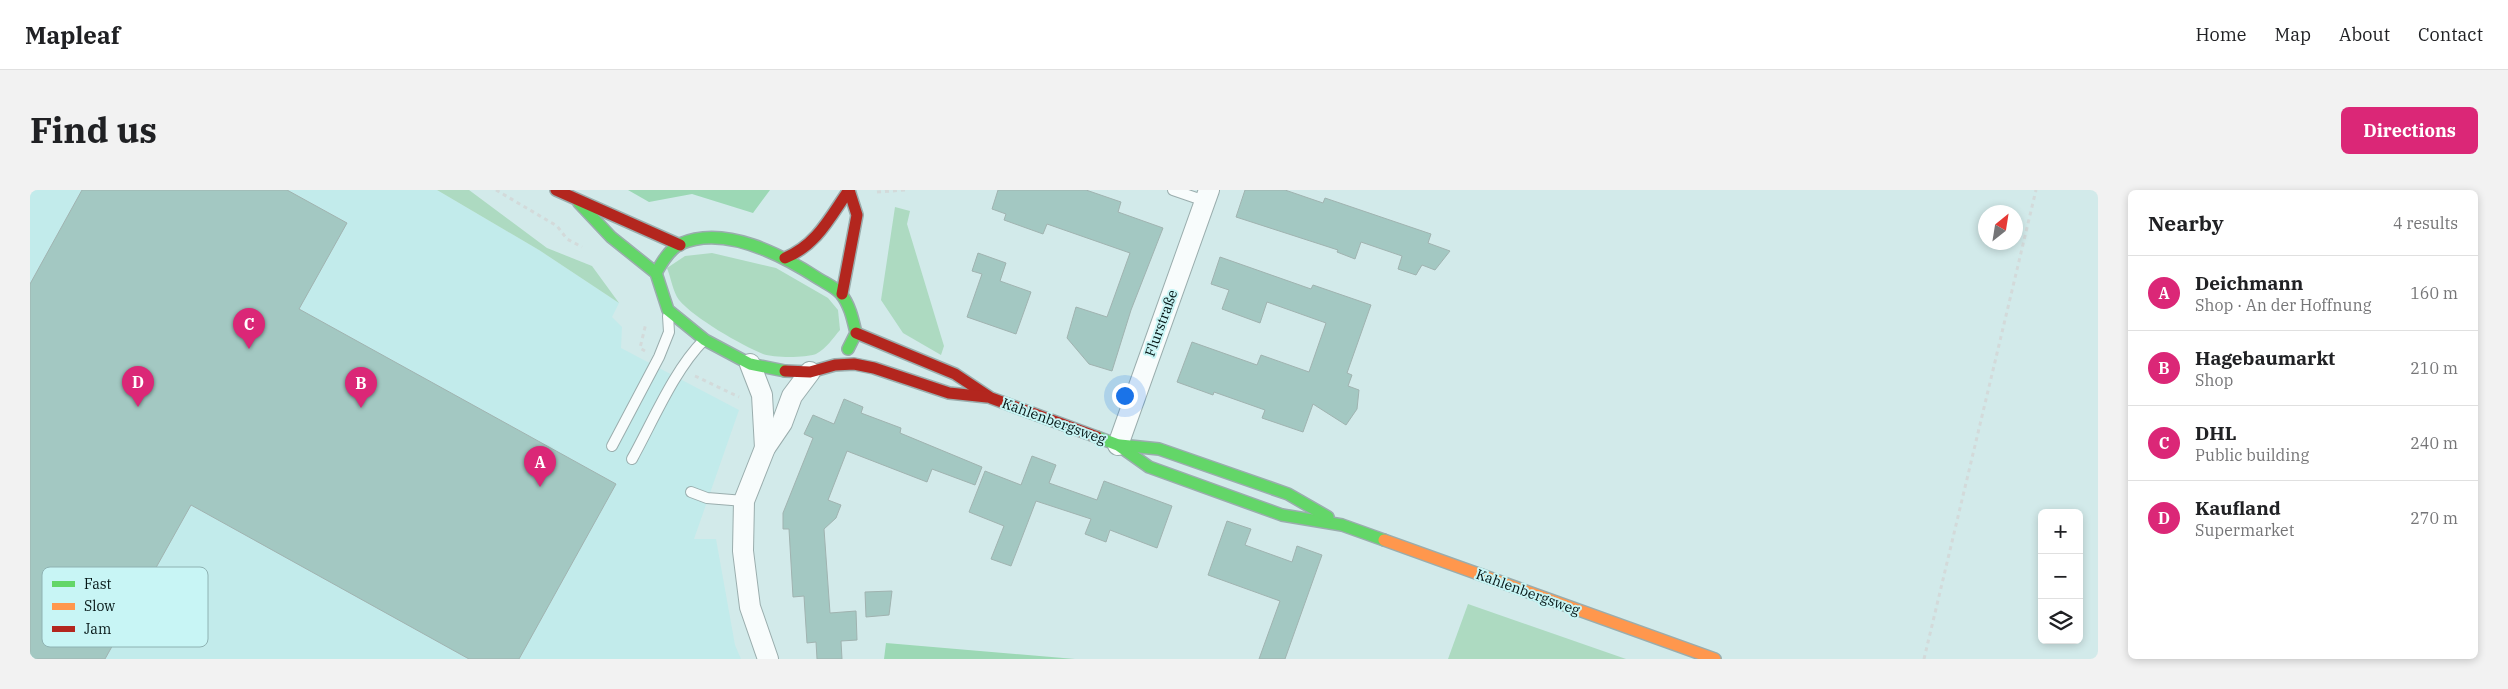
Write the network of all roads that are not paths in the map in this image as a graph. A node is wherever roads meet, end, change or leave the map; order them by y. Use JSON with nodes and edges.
{"nodes":[{"id":1,"x":556,"y":190,"type":"edge"},
{"id":2,"x":1173,"y":190,"type":"edge"},
{"id":3,"x":1207,"y":196,"type":"edge"},
{"id":4,"x":579,"y":203,"type":"junction"},
{"id":5,"x":680,"y":244,"type":"junction"},
{"id":6,"x":785,"y":258,"type":"junction"},
{"id":7,"x":656,"y":273,"type":"junction"},
{"id":8,"x":842,"y":294,"type":"junction"},
{"id":9,"x":668,"y":310,"type":"junction"},
{"id":10,"x":856,"y":333,"type":"junction"},
{"id":11,"x":705,"y":340,"type":"junction"},
{"id":12,"x":750,"y":364,"type":"junction"},
{"id":13,"x":835,"y":365,"type":"junction"},
{"id":14,"x":810,"y":372,"type":"junction"},
{"id":15,"x":991,"y":398,"type":"junction"},
{"id":16,"x":1118,"y":445,"type":"junction"},
{"id":17,"x":612,"y":446,"type":"dead end"},
{"id":18,"x":765,"y":448,"type":"junction"},
{"id":19,"x":632,"y":459,"type":"dead end"},
{"id":20,"x":691,"y":492,"type":"dead end"},
{"id":21,"x":744,"y":501,"type":"junction"},
{"id":22,"x":1342,"y":525,"type":"junction"},
{"id":23,"x":768,"y":659,"type":"edge"},
{"id":24,"x":1715,"y":659,"type":"edge"}],
"edges":[{"from":1,"to":4,"type":"street"},
{"from":2,"to":3,"type":"lane","name":"Flurstraße"},
{"from":3,"to":16,"type":"street","name":"Flurstraße"},
{"from":4,"to":5,"type":"street"},
{"from":4,"to":7,"type":"street"},
{"from":5,"to":6,"type":"street"},
{"from":5,"to":7,"type":"street"},
{"from":6,"to":8,"type":"street"},
{"from":6,"to":8,"type":"street"},
{"from":7,"to":9,"type":"street"},
{"from":8,"to":10,"type":"street"},
{"from":9,"to":11,"type":"street","name":"Kahlenbergsweg"},
{"from":9,"to":17,"type":"lane"},
{"from":10,"to":13,"type":"street"},
{"from":10,"to":15,"type":"street","name":"Kahlenbergsweg"},
{"from":11,"to":12,"type":"street","name":"Kahlenbergsweg"},
{"from":11,"to":19,"type":"lane"},
{"from":12,"to":14,"type":"street","name":"Kahlenbergsweg"},
{"from":12,"to":18,"type":"street"},
{"from":13,"to":14,"type":"street","name":"Kahlenbergsweg"},
{"from":13,"to":15,"type":"street","name":"Kahlenbergsweg"},
{"from":14,"to":18,"type":"street"},
{"from":15,"to":16,"type":"street","name":"Kahlenbergsweg"},
{"from":16,"to":22,"type":"street","name":"Kahlenbergsweg"},
{"from":16,"to":22,"type":"street","name":"Kahlenbergsweg"},
{"from":18,"to":21,"type":"street"},
{"from":20,"to":21,"type":"lane"},
{"from":21,"to":23,"type":"street"},
{"from":22,"to":24,"type":"street","name":"Kahlenbergsweg"}]}
